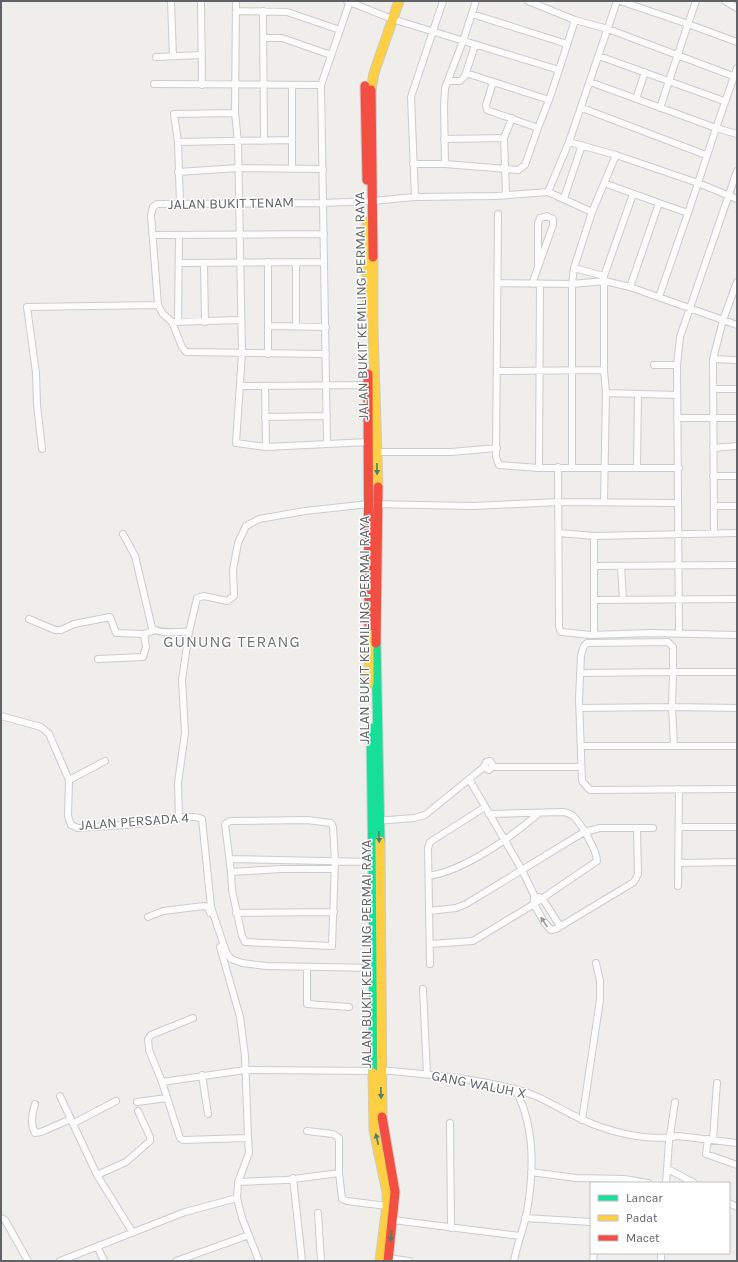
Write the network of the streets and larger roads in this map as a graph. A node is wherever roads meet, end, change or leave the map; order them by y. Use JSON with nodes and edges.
{"nodes":[{"id":1,"x":171,"y":1,"type":"edge"},
{"id":2,"x":201,"y":1,"type":"edge"},
{"id":3,"x":236,"y":1,"type":"edge"},
{"id":4,"x":349,"y":1,"type":"edge"},
{"id":5,"x":392,"y":1,"type":"edge"},
{"id":6,"x":399,"y":1,"type":"edge"},
{"id":7,"x":444,"y":1,"type":"edge"},
{"id":8,"x":476,"y":1,"type":"edge"},
{"id":9,"x":528,"y":1,"type":"edge"},
{"id":10,"x":619,"y":1,"type":"edge"},
{"id":11,"x":696,"y":1,"type":"edge"},
{"id":12,"x":725,"y":1,"type":"edge"},
{"id":13,"x":737,"y":8,"type":"edge"},
{"id":14,"x":236,"y":11,"type":"junction"},
{"id":15,"x":263,"y":11,"type":"junction"},
{"id":16,"x":472,"y":14,"type":"junction"},
{"id":17,"x":389,"y":17,"type":"junction"},
{"id":18,"x":575,"y":20,"type":"junction"},
{"id":19,"x":688,"y":24,"type":"junction"},
{"id":20,"x":608,"y":29,"type":"junction"},
{"id":21,"x":340,"y":30,"type":"junction"},
{"id":22,"x":433,"y":30,"type":"junction"},
{"id":23,"x":263,"y":38,"type":"junction"},
{"id":24,"x":464,"y":41,"type":"junction"},
{"id":25,"x":737,"y":42,"type":"edge"},
{"id":26,"x":568,"y":44,"type":"junction"},
{"id":27,"x":475,"y":45,"type":"junction"},
{"id":28,"x":202,"y":55,"type":"junction"},
{"id":29,"x":331,"y":55,"type":"junction"},
{"id":30,"x":677,"y":55,"type":"junction"},
{"id":31,"x":172,"y":56,"type":"junction"},
{"id":32,"x":599,"y":56,"type":"junction"},
{"id":33,"x":156,"y":57,"type":"dead end"},
{"id":34,"x":737,"y":68,"type":"edge"},
{"id":35,"x":559,"y":70,"type":"junction"},
{"id":36,"x":645,"y":72,"type":"junction"},
{"id":37,"x":466,"y":73,"type":"junction"},
{"id":38,"x":733,"y":76,"type":"junction"},
{"id":39,"x":669,"y":80,"type":"junction"},
{"id":40,"x":448,"y":81,"type":"junction"},
{"id":41,"x":493,"y":82,"type":"junction"},
{"id":42,"x":590,"y":82,"type":"junction"},
{"id":43,"x":154,"y":84,"type":"dead end"},
{"id":44,"x":202,"y":85,"type":"junction"},
{"id":45,"x":236,"y":85,"type":"junction"},
{"id":46,"x":263,"y":85,"type":"junction"},
{"id":47,"x":292,"y":85,"type":"junction"},
{"id":48,"x":321,"y":85,"type":"junction"},
{"id":49,"x":636,"y":99,"type":"junction"},
{"id":50,"x":549,"y":100,"type":"junction"},
{"id":51,"x":724,"y":101,"type":"junction"},
{"id":52,"x":582,"y":108,"type":"junction"},
{"id":53,"x":660,"y":108,"type":"junction"},
{"id":54,"x":235,"y":113,"type":"junction"},
{"id":55,"x":512,"y":118,"type":"junction"},
{"id":56,"x":538,"y":128,"type":"junction"},
{"id":57,"x":716,"y":128,"type":"junction"},
{"id":58,"x":737,"y":134,"type":"edge"},
{"id":59,"x":444,"y":138,"type":"junction"},
{"id":60,"x":504,"y":138,"type":"junction"},
{"id":61,"x":291,"y":140,"type":"junction"},
{"id":62,"x":264,"y":141,"type":"junction"},
{"id":63,"x":178,"y":142,"type":"junction"},
{"id":64,"x":238,"y":142,"type":"junction"},
{"id":65,"x":569,"y":142,"type":"junction"},
{"id":66,"x":582,"y":145,"type":"junction"},
{"id":67,"x":706,"y":154,"type":"junction"},
{"id":68,"x":616,"y":155,"type":"junction"},
{"id":69,"x":413,"y":164,"type":"junction"},
{"id":70,"x":445,"y":164,"type":"junction"},
{"id":71,"x":238,"y":168,"type":"junction"},
{"id":72,"x":292,"y":169,"type":"junction"},
{"id":73,"x":323,"y":169,"type":"junction"},
{"id":74,"x":505,"y":169,"type":"junction"},
{"id":75,"x":737,"y":171,"type":"edge"},
{"id":76,"x":178,"y":172,"type":"junction"},
{"id":77,"x":604,"y":183,"type":"junction"},
{"id":78,"x":698,"y":183,"type":"junction"},
{"id":79,"x":548,"y":192,"type":"junction"},
{"id":80,"x":633,"y":194,"type":"junction"},
{"id":81,"x":506,"y":195,"type":"junction"},
{"id":82,"x":729,"y":196,"type":"junction"},
{"id":83,"x":415,"y":197,"type":"junction"},
{"id":84,"x":564,"y":198,"type":"junction"},
{"id":85,"x":737,"y":199,"type":"edge"},
{"id":86,"x":370,"y":201,"type":"junction"},
{"id":87,"x":239,"y":202,"type":"junction"},
{"id":88,"x":323,"y":202,"type":"junction"},
{"id":89,"x":659,"y":203,"type":"junction"},
{"id":90,"x":180,"y":204,"type":"junction"},
{"id":91,"x":592,"y":212,"type":"junction"},
{"id":92,"x":688,"y":213,"type":"junction"},
{"id":93,"x":498,"y":214,"type":"dead end"},
{"id":94,"x":240,"y":234,"type":"junction"},
{"id":95,"x":324,"y":234,"type":"junction"},
{"id":96,"x":152,"y":235,"type":"junction"},
{"id":97,"x":179,"y":235,"type":"junction"},
{"id":98,"x":240,"y":262,"type":"junction"},
{"id":99,"x":268,"y":262,"type":"junction"},
{"id":100,"x":296,"y":262,"type":"junction"},
{"id":101,"x":324,"y":262,"type":"junction"},
{"id":102,"x":179,"y":263,"type":"junction"},
{"id":103,"x":204,"y":263,"type":"junction"},
{"id":104,"x":538,"y":265,"type":"junction"},
{"id":105,"x":574,"y":268,"type":"junction"},
{"id":106,"x":605,"y":279,"type":"junction"},
{"id":107,"x":737,"y":282,"type":"edge"},
{"id":108,"x":498,"y":283,"type":"junction"},
{"id":109,"x":532,"y":284,"type":"junction"},
{"id":110,"x":540,"y":284,"type":"junction"},
{"id":111,"x":572,"y":284,"type":"junction"},
{"id":112,"x":630,"y":287,"type":"junction"},
{"id":113,"x":659,"y":297,"type":"junction"},
{"id":114,"x":158,"y":305,"type":"junction"},
{"id":115,"x":689,"y":308,"type":"junction"},
{"id":116,"x":241,"y":320,"type":"junction"},
{"id":117,"x":723,"y":320,"type":"junction"},
{"id":118,"x":178,"y":321,"type":"junction"},
{"id":119,"x":172,"y":322,"type":"junction"},
{"id":120,"x":205,"y":322,"type":"junction"},
{"id":121,"x":737,"y":324,"type":"edge"},
{"id":122,"x":268,"y":326,"type":"junction"},
{"id":123,"x":296,"y":326,"type":"junction"},
{"id":124,"x":326,"y":327,"type":"junction"},
{"id":125,"x":242,"y":353,"type":"junction"},
{"id":126,"x":268,"y":354,"type":"junction"},
{"id":127,"x":326,"y":354,"type":"junction"},
{"id":128,"x":713,"y":359,"type":"junction"},
{"id":129,"x":737,"y":360,"type":"edge"},
{"id":130,"x":654,"y":365,"type":"dead end"},
{"id":131,"x":677,"y":365,"type":"junction"},
{"id":132,"x":573,"y":370,"type":"junction"},
{"id":133,"x":604,"y":370,"type":"junction"},
{"id":134,"x":498,"y":371,"type":"junction"},
{"id":135,"x":540,"y":371,"type":"junction"},
{"id":136,"x":326,"y":385,"type":"junction"},
{"id":137,"x":371,"y":385,"type":"junction"},
{"id":138,"x":241,"y":386,"type":"junction"},
{"id":139,"x":265,"y":386,"type":"junction"},
{"id":140,"x":737,"y":388,"type":"edge"},
{"id":141,"x":713,"y":389,"type":"junction"},
{"id":142,"x":606,"y":393,"type":"junction"},
{"id":143,"x":638,"y":395,"type":"junction"},
{"id":144,"x":677,"y":395,"type":"junction"},
{"id":145,"x":327,"y":416,"type":"junction"},
{"id":146,"x":265,"y":417,"type":"junction"},
{"id":147,"x":677,"y":418,"type":"junction"},
{"id":148,"x":737,"y":418,"type":"edge"},
{"id":149,"x":713,"y":419,"type":"junction"},
{"id":150,"x":369,"y":442,"type":"junction"},
{"id":151,"x":327,"y":443,"type":"junction"},
{"id":152,"x":737,"y":446,"type":"edge"},
{"id":153,"x":266,"y":447,"type":"junction"},
{"id":154,"x":497,"y":448,"type":"junction"},
{"id":155,"x":713,"y":448,"type":"junction"},
{"id":156,"x":42,"y":449,"type":"dead end"},
{"id":157,"x":377,"y":452,"type":"junction"},
{"id":158,"x":558,"y":467,"type":"junction"},
{"id":159,"x":572,"y":467,"type":"junction"},
{"id":160,"x":605,"y":467,"type":"junction"},
{"id":161,"x":637,"y":467,"type":"junction"},
{"id":162,"x":539,"y":468,"type":"junction"},
{"id":163,"x":679,"y":468,"type":"junction"},
{"id":164,"x":713,"y":476,"type":"junction"},
{"id":165,"x":737,"y":476,"type":"edge"},
{"id":166,"x":559,"y":502,"type":"junction"},
{"id":167,"x":604,"y":502,"type":"junction"},
{"id":168,"x":677,"y":503,"type":"junction"},
{"id":169,"x":374,"y":504,"type":"junction"},
{"id":170,"x":714,"y":506,"type":"junction"},
{"id":171,"x":737,"y":506,"type":"edge"},
{"id":172,"x":559,"y":533,"type":"junction"},
{"id":173,"x":678,"y":533,"type":"junction"},
{"id":174,"x":737,"y":533,"type":"edge"},
{"id":175,"x":123,"y":534,"type":"dead end"},
{"id":176,"x":714,"y":534,"type":"junction"},
{"id":177,"x":594,"y":536,"type":"junction"},
{"id":178,"x":680,"y":564,"type":"junction"},
{"id":179,"x":737,"y":565,"type":"edge"},
{"id":180,"x":595,"y":566,"type":"junction"},
{"id":181,"x":621,"y":566,"type":"junction"},
{"id":182,"x":679,"y":598,"type":"junction"},
{"id":183,"x":737,"y":599,"type":"edge"},
{"id":184,"x":595,"y":600,"type":"junction"},
{"id":185,"x":623,"y":600,"type":"junction"},
{"id":186,"x":29,"y":619,"type":"dead end"},
{"id":187,"x":155,"y":630,"type":"junction"},
{"id":188,"x":188,"y":632,"type":"junction"},
{"id":189,"x":144,"y":634,"type":"junction"},
{"id":190,"x":679,"y":634,"type":"junction"},
{"id":191,"x":594,"y":635,"type":"junction"},
{"id":192,"x":737,"y":635,"type":"edge"},
{"id":193,"x":98,"y":659,"type":"dead end"},
{"id":194,"x":673,"y":672,"type":"junction"},
{"id":195,"x":737,"y":672,"type":"edge"},
{"id":196,"x":580,"y":673,"type":"junction"},
{"id":197,"x":672,"y":707,"type":"junction"},
{"id":198,"x":580,"y":708,"type":"junction"},
{"id":199,"x":737,"y":708,"type":"edge"},
{"id":200,"x":1,"y":716,"type":"edge"},
{"id":201,"x":674,"y":745,"type":"junction"},
{"id":202,"x":581,"y":746,"type":"junction"},
{"id":203,"x":737,"y":746,"type":"edge"},
{"id":204,"x":105,"y":761,"type":"dead end"},
{"id":205,"x":581,"y":767,"type":"junction"},
{"id":206,"x":469,"y":779,"type":"junction"},
{"id":207,"x":69,"y":780,"type":"junction"},
{"id":208,"x":679,"y":789,"type":"junction"},
{"id":209,"x":737,"y":789,"type":"edge"},
{"id":210,"x":485,"y":807,"type":"junction"},
{"id":211,"x":489,"y":814,"type":"junction"},
{"id":212,"x":538,"y":814,"type":"junction"},
{"id":213,"x":179,"y":818,"type":"junction"},
{"id":214,"x":374,"y":821,"type":"junction"},
{"id":215,"x":679,"y":827,"type":"junction"},
{"id":216,"x":737,"y":827,"type":"edge"},
{"id":217,"x":653,"y":828,"type":"dead end"},
{"id":218,"x":637,"y":829,"type":"junction"},
{"id":219,"x":584,"y":832,"type":"junction"},
{"id":220,"x":504,"y":839,"type":"junction"},
{"id":221,"x":281,"y":859,"type":"junction"},
{"id":222,"x":230,"y":860,"type":"junction"},
{"id":223,"x":335,"y":861,"type":"junction"},
{"id":224,"x":372,"y":862,"type":"junction"},
{"id":225,"x":737,"y":862,"type":"edge"},
{"id":226,"x":679,"y":863,"type":"junction"},
{"id":227,"x":281,"y":869,"type":"junction"},
{"id":228,"x":334,"y":869,"type":"junction"},
{"id":229,"x":522,"y":870,"type":"junction"},
{"id":230,"x":231,"y":872,"type":"junction"},
{"id":231,"x":428,"y":876,"type":"junction"},
{"id":232,"x":678,"y":886,"type":"dead end"},
{"id":233,"x":534,"y":895,"type":"junction"},
{"id":234,"x":542,"y":898,"type":"junction"},
{"id":235,"x":534,"y":904,"type":"junction"},
{"id":236,"x":429,"y":911,"type":"junction"},
{"id":237,"x":334,"y":912,"type":"junction"},
{"id":238,"x":236,"y":913,"type":"junction"},
{"id":239,"x":148,"y":916,"type":"dead end"},
{"id":240,"x":560,"y":926,"type":"junction"},
{"id":241,"x":430,"y":944,"type":"junction"},
{"id":242,"x":596,"y":963,"type":"dead end"},
{"id":243,"x":430,"y":964,"type":"dead end"},
{"id":244,"x":307,"y":968,"type":"junction"},
{"id":245,"x":377,"y":968,"type":"junction"},
{"id":246,"x":423,"y":989,"type":"dead end"},
{"id":247,"x":349,"y":1007,"type":"dead end"},
{"id":248,"x":193,"y":1018,"type":"dead end"},
{"id":249,"x":245,"y":1070,"type":"junction"},
{"id":250,"x":377,"y":1070,"type":"junction"},
{"id":251,"x":427,"y":1074,"type":"junction"},
{"id":252,"x":202,"y":1075,"type":"junction"},
{"id":253,"x":162,"y":1082,"type":"junction"},
{"id":254,"x":717,"y":1083,"type":"dead end"},
{"id":255,"x":515,"y":1089,"type":"junction"},
{"id":256,"x":60,"y":1096,"type":"dead end"},
{"id":257,"x":167,"y":1098,"type":"junction"},
{"id":258,"x":116,"y":1101,"type":"dead end"},
{"id":259,"x":137,"y":1102,"type":"dead end"},
{"id":260,"x":675,"y":1102,"type":"dead end"},
{"id":261,"x":35,"y":1104,"type":"dead end"},
{"id":262,"x":138,"y":1111,"type":"dead end"},
{"id":263,"x":208,"y":1114,"type":"dead end"},
{"id":264,"x":582,"y":1120,"type":"junction"},
{"id":265,"x":72,"y":1121,"type":"junction"},
{"id":266,"x":450,"y":1123,"type":"dead end"},
{"id":267,"x":307,"y":1131,"type":"dead end"},
{"id":268,"x":248,"y":1138,"type":"junction"},
{"id":269,"x":669,"y":1138,"type":"junction"},
{"id":270,"x":710,"y":1139,"type":"junction"},
{"id":271,"x":737,"y":1143,"type":"edge"},
{"id":272,"x":385,"y":1158,"type":"junction"},
{"id":273,"x":737,"y":1166,"type":"edge"},
{"id":274,"x":668,"y":1169,"type":"junction"},
{"id":275,"x":339,"y":1172,"type":"junction"},
{"id":276,"x":531,"y":1172,"type":"junction"},
{"id":277,"x":97,"y":1175,"type":"junction"},
{"id":278,"x":293,"y":1178,"type":"junction"},
{"id":279,"x":238,"y":1182,"type":"junction"},
{"id":280,"x":642,"y":1182,"type":"edge"},
{"id":281,"x":666,"y":1182,"type":"edge"},
{"id":282,"x":692,"y":1182,"type":"edge"},
{"id":283,"x":237,"y":1198,"type":"junction"},
{"id":284,"x":387,"y":1206,"type":"junction"},
{"id":285,"x":318,"y":1213,"type":"dead end"},
{"id":286,"x":1,"y":1218,"type":"edge"},
{"id":287,"x":525,"y":1218,"type":"junction"},
{"id":288,"x":393,"y":1220,"type":"junction"},
{"id":289,"x":590,"y":1222,"type":"edge"},
{"id":290,"x":451,"y":1228,"type":"junction"},
{"id":291,"x":133,"y":1233,"type":"junction"},
{"id":292,"x":249,"y":1236,"type":"junction"},
{"id":293,"x":520,"y":1236,"type":"junction"},
{"id":294,"x":98,"y":1248,"type":"junction"},
{"id":295,"x":385,"y":1260,"type":"edge"},
{"id":296,"x":28,"y":1261,"type":"edge"},
{"id":297,"x":60,"y":1261,"type":"edge"},
{"id":298,"x":104,"y":1261,"type":"edge"},
{"id":299,"x":176,"y":1261,"type":"edge"},
{"id":300,"x":259,"y":1261,"type":"edge"},
{"id":301,"x":302,"y":1261,"type":"edge"},
{"id":302,"x":322,"y":1261,"type":"edge"},
{"id":303,"x":409,"y":1261,"type":"edge"},
{"id":304,"x":514,"y":1261,"type":"edge"}],
"edges":[{"from":1,"to":31,"type":"street"},
{"from":2,"to":28,"type":"street"},
{"from":3,"to":14,"type":"street"},
{"from":4,"to":17,"type":"street"},
{"from":4,"to":21,"type":"street"},
{"from":5,"to":17,"type":"street","name":"JALAN BUKIT KEMILING PERMAI RAYA"},
{"from":6,"to":17,"type":"street","name":"JALAN BUKIT KEMILING PERMAI RAYA"},
{"from":7,"to":22,"type":"street"},
{"from":8,"to":16,"type":"street"},
{"from":9,"to":18,"type":"street"},
{"from":10,"to":19,"type":"street"},
{"from":10,"to":20,"type":"street"},
{"from":11,"to":19,"type":"street"},
{"from":12,"to":13,"type":"street"},
{"from":14,"to":15,"type":"street"},
{"from":14,"to":45,"type":"street"},
{"from":15,"to":21,"type":"street"},
{"from":15,"to":23,"type":"street"},
{"from":16,"to":24,"type":"street"},
{"from":16,"to":26,"type":"street"},
{"from":17,"to":22,"type":"street"},
{"from":17,"to":86,"type":"street","name":"JALAN BUKIT KEMILING PERMAI RAYA"},
{"from":18,"to":20,"type":"street"},
{"from":18,"to":26,"type":"street"},
{"from":19,"to":25,"type":"street"},
{"from":19,"to":30,"type":"street"},
{"from":20,"to":30,"type":"street"},
{"from":20,"to":32,"type":"street"},
{"from":21,"to":29,"type":"street"},
{"from":22,"to":24,"type":"street"},
{"from":22,"to":69,"type":"street"},
{"from":23,"to":29,"type":"street"},
{"from":23,"to":46,"type":"street"},
{"from":24,"to":27,"type":"street"},
{"from":24,"to":40,"type":"street"},
{"from":26,"to":35,"type":"street"},
{"from":27,"to":35,"type":"street"},
{"from":27,"to":37,"type":"street"},
{"from":28,"to":31,"type":"street"},
{"from":28,"to":44,"type":"street"},
{"from":29,"to":48,"type":"street"},
{"from":30,"to":38,"type":"street"},
{"from":30,"to":39,"type":"street"},
{"from":31,"to":33,"type":"street"},
{"from":32,"to":36,"type":"street"},
{"from":32,"to":42,"type":"street"},
{"from":34,"to":38,"type":"street"},
{"from":35,"to":50,"type":"street"},
{"from":36,"to":39,"type":"street"},
{"from":36,"to":49,"type":"street"},
{"from":37,"to":40,"type":"street"},
{"from":37,"to":41,"type":"street"},
{"from":38,"to":51,"type":"street"},
{"from":39,"to":51,"type":"street"},
{"from":39,"to":53,"type":"street"},
{"from":40,"to":59,"type":"street"},
{"from":41,"to":50,"type":"street"},
{"from":41,"to":55,"type":"street"},
{"from":42,"to":49,"type":"street"},
{"from":42,"to":52,"type":"street"},
{"from":43,"to":44,"type":"street"},
{"from":44,"to":45,"type":"street"},
{"from":45,"to":46,"type":"street"},
{"from":45,"to":54,"type":"street"},
{"from":46,"to":47,"type":"street"},
{"from":46,"to":62,"type":"street"},
{"from":47,"to":48,"type":"street"},
{"from":47,"to":61,"type":"street"},
{"from":48,"to":73,"type":"street"},
{"from":49,"to":53,"type":"street"},
{"from":50,"to":56,"type":"street"},
{"from":51,"to":57,"type":"street"},
{"from":52,"to":65,"type":"street"},
{"from":52,"to":67,"type":"street"},
{"from":53,"to":57,"type":"street"},
{"from":54,"to":63,"type":"street"},
{"from":54,"to":64,"type":"street"},
{"from":55,"to":56,"type":"street"},
{"from":55,"to":60,"type":"street"},
{"from":56,"to":74,"type":"street"},
{"from":57,"to":58,"type":"street"},
{"from":57,"to":67,"type":"street"},
{"from":59,"to":60,"type":"street"},
{"from":59,"to":70,"type":"street"},
{"from":60,"to":74,"type":"street"},
{"from":61,"to":62,"type":"street"},
{"from":61,"to":72,"type":"street"},
{"from":62,"to":64,"type":"street"},
{"from":63,"to":64,"type":"street"},
{"from":63,"to":76,"type":"street"},
{"from":64,"to":71,"type":"street"},
{"from":65,"to":66,"type":"street"},
{"from":65,"to":79,"type":"street"},
{"from":66,"to":68,"type":"street"},
{"from":66,"to":84,"type":"street"},
{"from":67,"to":78,"type":"street"},
{"from":68,"to":77,"type":"street"},
{"from":68,"to":78,"type":"street"},
{"from":69,"to":70,"type":"street"},
{"from":69,"to":83,"type":"street"},
{"from":70,"to":74,"type":"street"},
{"from":71,"to":72,"type":"street"},
{"from":71,"to":76,"type":"street"},
{"from":71,"to":87,"type":"street"},
{"from":72,"to":73,"type":"street"},
{"from":73,"to":88,"type":"street"},
{"from":74,"to":81,"type":"street"},
{"from":75,"to":82,"type":"street"},
{"from":76,"to":90,"type":"street"},
{"from":77,"to":80,"type":"street"},
{"from":77,"to":91,"type":"street"},
{"from":78,"to":82,"type":"street"},
{"from":78,"to":92,"type":"street"},
{"from":79,"to":81,"type":"street","name":"JALAN BUKIT TENAM"},
{"from":79,"to":84,"type":"street"},
{"from":80,"to":89,"type":"street"},
{"from":80,"to":106,"type":"street"},
{"from":81,"to":83,"type":"street","name":"JALAN BUKIT TENAM"},
{"from":82,"to":85,"type":"street"},
{"from":82,"to":115,"type":"street"},
{"from":83,"to":86,"type":"street","name":"JALAN BUKIT TENAM"},
{"from":84,"to":91,"type":"street"},
{"from":86,"to":88,"type":"street","name":"JALAN BUKIT TENAM"},
{"from":86,"to":137,"type":"street","name":"JALAN BUKIT KEMILING PERMAI RAYA"},
{"from":87,"to":88,"type":"street","name":"JALAN BUKIT TENAM"},
{"from":87,"to":90,"type":"street","name":"JALAN BUKIT TENAM"},
{"from":87,"to":94,"type":"street"},
{"from":88,"to":95,"type":"street"},
{"from":89,"to":92,"type":"street"},
{"from":89,"to":112,"type":"street"},
{"from":90,"to":96,"type":"street","name":"JALAN BUKIT TENAM"},
{"from":91,"to":105,"type":"street"},
{"from":92,"to":113,"type":"street"},
{"from":93,"to":108,"type":"street"},
{"from":94,"to":95,"type":"street"},
{"from":94,"to":97,"type":"street"},
{"from":94,"to":98,"type":"street"},
{"from":95,"to":101,"type":"street"},
{"from":96,"to":97,"type":"street"},
{"from":96,"to":114,"type":"street","name":"JALAN BUKIT TENAM"},
{"from":97,"to":102,"type":"street"},
{"from":98,"to":99,"type":"street"},
{"from":98,"to":103,"type":"street"},
{"from":98,"to":116,"type":"street"},
{"from":99,"to":100,"type":"street"},
{"from":99,"to":122,"type":"street"},
{"from":100,"to":101,"type":"street"},
{"from":100,"to":123,"type":"street"},
{"from":101,"to":124,"type":"street"},
{"from":102,"to":103,"type":"street"},
{"from":102,"to":118,"type":"street"},
{"from":103,"to":120,"type":"street"},
{"from":104,"to":104,"type":"street"},
{"from":104,"to":109,"type":"street"},
{"from":105,"to":106,"type":"street"},
{"from":105,"to":111,"type":"street"},
{"from":106,"to":111,"type":"street"},
{"from":106,"to":112,"type":"street"},
{"from":106,"to":133,"type":"street"},
{"from":107,"to":117,"type":"street"},
{"from":108,"to":109,"type":"street"},
{"from":108,"to":134,"type":"street"},
{"from":109,"to":110,"type":"street"},
{"from":110,"to":111,"type":"street"},
{"from":110,"to":135,"type":"street"},
{"from":111,"to":132,"type":"street"},
{"from":112,"to":113,"type":"street"},
{"from":113,"to":115,"type":"street"},
{"from":114,"to":119,"type":"street"},
{"from":114,"to":156,"type":"street"},
{"from":115,"to":117,"type":"street"},
{"from":115,"to":131,"type":"street"},
{"from":116,"to":120,"type":"street"},
{"from":116,"to":125,"type":"street"},
{"from":117,"to":121,"type":"street"},
{"from":117,"to":128,"type":"street"},
{"from":118,"to":119,"type":"street"},
{"from":118,"to":120,"type":"street"},
{"from":119,"to":125,"type":"street"},
{"from":122,"to":123,"type":"street"},
{"from":122,"to":126,"type":"street"},
{"from":123,"to":124,"type":"street"},
{"from":124,"to":127,"type":"street"},
{"from":125,"to":126,"type":"street"},
{"from":125,"to":138,"type":"street"},
{"from":126,"to":127,"type":"street"},
{"from":127,"to":136,"type":"street"},
{"from":128,"to":129,"type":"street"},
{"from":128,"to":141,"type":"street"},
{"from":130,"to":131,"type":"street"},
{"from":131,"to":144,"type":"street"},
{"from":132,"to":133,"type":"street"},
{"from":132,"to":135,"type":"street"},
{"from":132,"to":159,"type":"street"},
{"from":133,"to":142,"type":"street"},
{"from":134,"to":135,"type":"street"},
{"from":134,"to":154,"type":"street"},
{"from":135,"to":162,"type":"street"},
{"from":136,"to":137,"type":"street"},
{"from":136,"to":139,"type":"street"},
{"from":136,"to":145,"type":"street"},
{"from":137,"to":150,"type":"street","name":"JALAN BUKIT KEMILING PERMAI RAYA"},
{"from":137,"to":157,"type":"street","name":"JALAN BUKIT KEMILING PERMAI RAYA"},
{"from":138,"to":139,"type":"street"},
{"from":138,"to":153,"type":"street"},
{"from":139,"to":146,"type":"street"},
{"from":140,"to":141,"type":"street"},
{"from":141,"to":149,"type":"street"},
{"from":142,"to":143,"type":"street"},
{"from":142,"to":160,"type":"street"},
{"from":143,"to":144,"type":"street"},
{"from":143,"to":161,"type":"street"},
{"from":144,"to":147,"type":"street"},
{"from":145,"to":146,"type":"street"},
{"from":145,"to":151,"type":"street"},
{"from":146,"to":153,"type":"street"},
{"from":147,"to":149,"type":"street"},
{"from":147,"to":163,"type":"street"},
{"from":148,"to":149,"type":"street"},
{"from":149,"to":155,"type":"street"},
{"from":150,"to":151,"type":"street"},
{"from":150,"to":169,"type":"street","name":"JALAN BUKIT KEMILING PERMAI RAYA"},
{"from":151,"to":153,"type":"street"},
{"from":152,"to":155,"type":"street"},
{"from":154,"to":157,"type":"street"},
{"from":154,"to":162,"type":"street"},
{"from":155,"to":164,"type":"street"},
{"from":157,"to":169,"type":"street","name":"JALAN BUKIT KEMILING PERMAI RAYA","one_way":true},
{"from":158,"to":159,"type":"street"},
{"from":158,"to":162,"type":"street"},
{"from":158,"to":166,"type":"street"},
{"from":159,"to":160,"type":"street"},
{"from":160,"to":161,"type":"street"},
{"from":160,"to":167,"type":"street"},
{"from":161,"to":163,"type":"street"},
{"from":163,"to":168,"type":"street"},
{"from":164,"to":165,"type":"street"},
{"from":164,"to":170,"type":"street"},
{"from":166,"to":167,"type":"street"},
{"from":166,"to":169,"type":"street"},
{"from":166,"to":172,"type":"street"},
{"from":167,"to":168,"type":"street"},
{"from":168,"to":173,"type":"street"},
{"from":169,"to":188,"type":"street"},
{"from":169,"to":214,"type":"street","name":"JALAN BUKIT KEMILING PERMAI RAYA"},
{"from":170,"to":171,"type":"street"},
{"from":170,"to":176,"type":"street"},
{"from":172,"to":177,"type":"street"},
{"from":172,"to":191,"type":"street"},
{"from":173,"to":176,"type":"street"},
{"from":173,"to":177,"type":"street"},
{"from":173,"to":178,"type":"street"},
{"from":174,"to":176,"type":"street"},
{"from":175,"to":187,"type":"street"},
{"from":177,"to":180,"type":"street"},
{"from":178,"to":179,"type":"street"},
{"from":178,"to":181,"type":"street"},
{"from":178,"to":182,"type":"street"},
{"from":180,"to":181,"type":"street"},
{"from":180,"to":184,"type":"street"},
{"from":181,"to":185,"type":"street"},
{"from":182,"to":183,"type":"street"},
{"from":182,"to":185,"type":"street"},
{"from":182,"to":190,"type":"street"},
{"from":184,"to":185,"type":"street"},
{"from":184,"to":191,"type":"street"},
{"from":186,"to":189,"type":"street"},
{"from":187,"to":188,"type":"street"},
{"from":187,"to":189,"type":"street"},
{"from":188,"to":213,"type":"street"},
{"from":189,"to":193,"type":"street"},
{"from":190,"to":191,"type":"street"},
{"from":190,"to":192,"type":"street"},
{"from":194,"to":195,"type":"street"},
{"from":194,"to":196,"type":"street"},
{"from":194,"to":196,"type":"street"},
{"from":194,"to":197,"type":"street"},
{"from":196,"to":198,"type":"street"},
{"from":197,"to":198,"type":"street"},
{"from":197,"to":199,"type":"street"},
{"from":197,"to":201,"type":"street"},
{"from":198,"to":202,"type":"street"},
{"from":200,"to":207,"type":"street"},
{"from":201,"to":202,"type":"street"},
{"from":201,"to":203,"type":"street"},
{"from":202,"to":205,"type":"street"},
{"from":204,"to":207,"type":"street"},
{"from":205,"to":206,"type":"street"},
{"from":205,"to":208,"type":"street"},
{"from":206,"to":210,"type":"street"},
{"from":206,"to":214,"type":"street"},
{"from":207,"to":213,"type":"street","name":"JALAN PERSADA 4"},
{"from":208,"to":209,"type":"street"},
{"from":208,"to":215,"type":"street"},
{"from":210,"to":211,"type":"street"},
{"from":210,"to":231,"type":"street"},
{"from":211,"to":212,"type":"street"},
{"from":211,"to":220,"type":"street"},
{"from":212,"to":219,"type":"street"},
{"from":212,"to":220,"type":"street"},
{"from":213,"to":244,"type":"street","name":"JALAN PERSADA 4"},
{"from":214,"to":224,"type":"street","name":"JALAN BUKIT KEMILING PERMAI RAYA"},
{"from":214,"to":245,"type":"street","name":"JALAN BUKIT KEMILING PERMAI RAYA","one_way":true},
{"from":215,"to":216,"type":"street"},
{"from":215,"to":226,"type":"street"},
{"from":217,"to":218,"type":"street"},
{"from":218,"to":219,"type":"street"},
{"from":218,"to":240,"type":"street"},
{"from":219,"to":229,"type":"street"},
{"from":219,"to":234,"type":"street"},
{"from":220,"to":229,"type":"street"},
{"from":220,"to":231,"type":"street"},
{"from":221,"to":222,"type":"street"},
{"from":221,"to":223,"type":"street"},
{"from":221,"to":227,"type":"street"},
{"from":222,"to":223,"type":"street"},
{"from":222,"to":230,"type":"street"},
{"from":223,"to":224,"type":"street"},
{"from":223,"to":228,"type":"street"},
{"from":224,"to":245,"type":"street","name":"JALAN BUKIT KEMILING PERMAI RAYA"},
{"from":225,"to":226,"type":"street"},
{"from":226,"to":232,"type":"street"},
{"from":227,"to":228,"type":"street"},
{"from":227,"to":230,"type":"street"},
{"from":228,"to":237,"type":"street"},
{"from":229,"to":233,"type":"street"},
{"from":229,"to":236,"type":"street"},
{"from":230,"to":238,"type":"street"},
{"from":231,"to":236,"type":"street"},
{"from":233,"to":234,"type":"street"},
{"from":233,"to":235,"type":"street"},
{"from":234,"to":235,"type":"street"},
{"from":234,"to":240,"type":"street"},
{"from":240,"to":235,"type":"street","one_way":true},
{"from":235,"to":241,"type":"street"},
{"from":236,"to":241,"type":"street"},
{"from":237,"to":238,"type":"street"},
{"from":237,"to":238,"type":"street"},
{"from":239,"to":249,"type":"street"},
{"from":241,"to":243,"type":"street"},
{"from":242,"to":264,"type":"street"},
{"from":244,"to":245,"type":"street","name":"JALAN PERSADA 4"},
{"from":244,"to":247,"type":"street"},
{"from":245,"to":250,"type":"street","name":"JALAN BUKIT KEMILING PERMAI RAYA"},
{"from":246,"to":251,"type":"street"},
{"from":248,"to":253,"type":"street"},
{"from":249,"to":250,"type":"street","name":"GANG WALUH X"},
{"from":249,"to":252,"type":"street","name":"GANG WALUH X"},
{"from":249,"to":268,"type":"street"},
{"from":250,"to":251,"type":"street","name":"GANG WALUH X"},
{"from":250,"to":272,"type":"street","name":"JALAN BUKIT KEMILING PERMAI RAYA"},
{"from":251,"to":255,"type":"street","name":"GANG WALUH X"},
{"from":252,"to":253,"type":"street","name":"GANG WALUH X"},
{"from":252,"to":263,"type":"street"},
{"from":253,"to":257,"type":"street"},
{"from":254,"to":270,"type":"street"},
{"from":255,"to":264,"type":"street","name":"GANG WALUH X"},
{"from":255,"to":276,"type":"street"},
{"from":256,"to":265,"type":"street"},
{"from":257,"to":259,"type":"street"},
{"from":257,"to":268,"type":"street"},
{"from":258,"to":265,"type":"street"},
{"from":260,"to":269,"type":"street"},
{"from":261,"to":265,"type":"street"},
{"from":262,"to":277,"type":"street"},
{"from":264,"to":269,"type":"street","name":"GANG WALUH X"},
{"from":265,"to":277,"type":"street"},
{"from":266,"to":290,"type":"street"},
{"from":267,"to":275,"type":"street"},
{"from":268,"to":279,"type":"street"},
{"from":269,"to":270,"type":"street","name":"GANG WALUH X"},
{"from":269,"to":274,"type":"street"},
{"from":270,"to":271,"type":"street","name":"GANG WALUH X"},
{"from":270,"to":273,"type":"street"},
{"from":272,"to":284,"type":"street","name":"JALAN BUKIT KEMILING PERMAI RAYA"},
{"from":272,"to":288,"type":"street","name":"JALAN BUKIT KEMILING PERMAI RAYA"},
{"from":274,"to":281,"type":"street"},
{"from":274,"to":282,"type":"street"},
{"from":275,"to":278,"type":"street"},
{"from":275,"to":284,"type":"street"},
{"from":276,"to":280,"type":"street"},
{"from":276,"to":287,"type":"street"},
{"from":277,"to":291,"type":"street"},
{"from":278,"to":279,"type":"street"},
{"from":278,"to":301,"type":"street"},
{"from":279,"to":283,"type":"street"},
{"from":283,"to":291,"type":"street"},
{"from":283,"to":292,"type":"street"},
{"from":284,"to":295,"type":"street","name":"JALAN BUKIT KEMILING PERMAI RAYA"},
{"from":285,"to":302,"type":"street"},
{"from":286,"to":296,"type":"street"},
{"from":287,"to":289,"type":"street"},
{"from":287,"to":293,"type":"street"},
{"from":288,"to":290,"type":"street"},
{"from":288,"to":295,"type":"street","name":"JALAN BUKIT KEMILING PERMAI RAYA","one_way":true},
{"from":290,"to":293,"type":"street"},
{"from":291,"to":294,"type":"street"},
{"from":292,"to":299,"type":"street"},
{"from":292,"to":300,"type":"street"},
{"from":293,"to":304,"type":"street"},
{"from":294,"to":297,"type":"street"},
{"from":294,"to":298,"type":"street"},
{"from":295,"to":303,"type":"street"}]}
